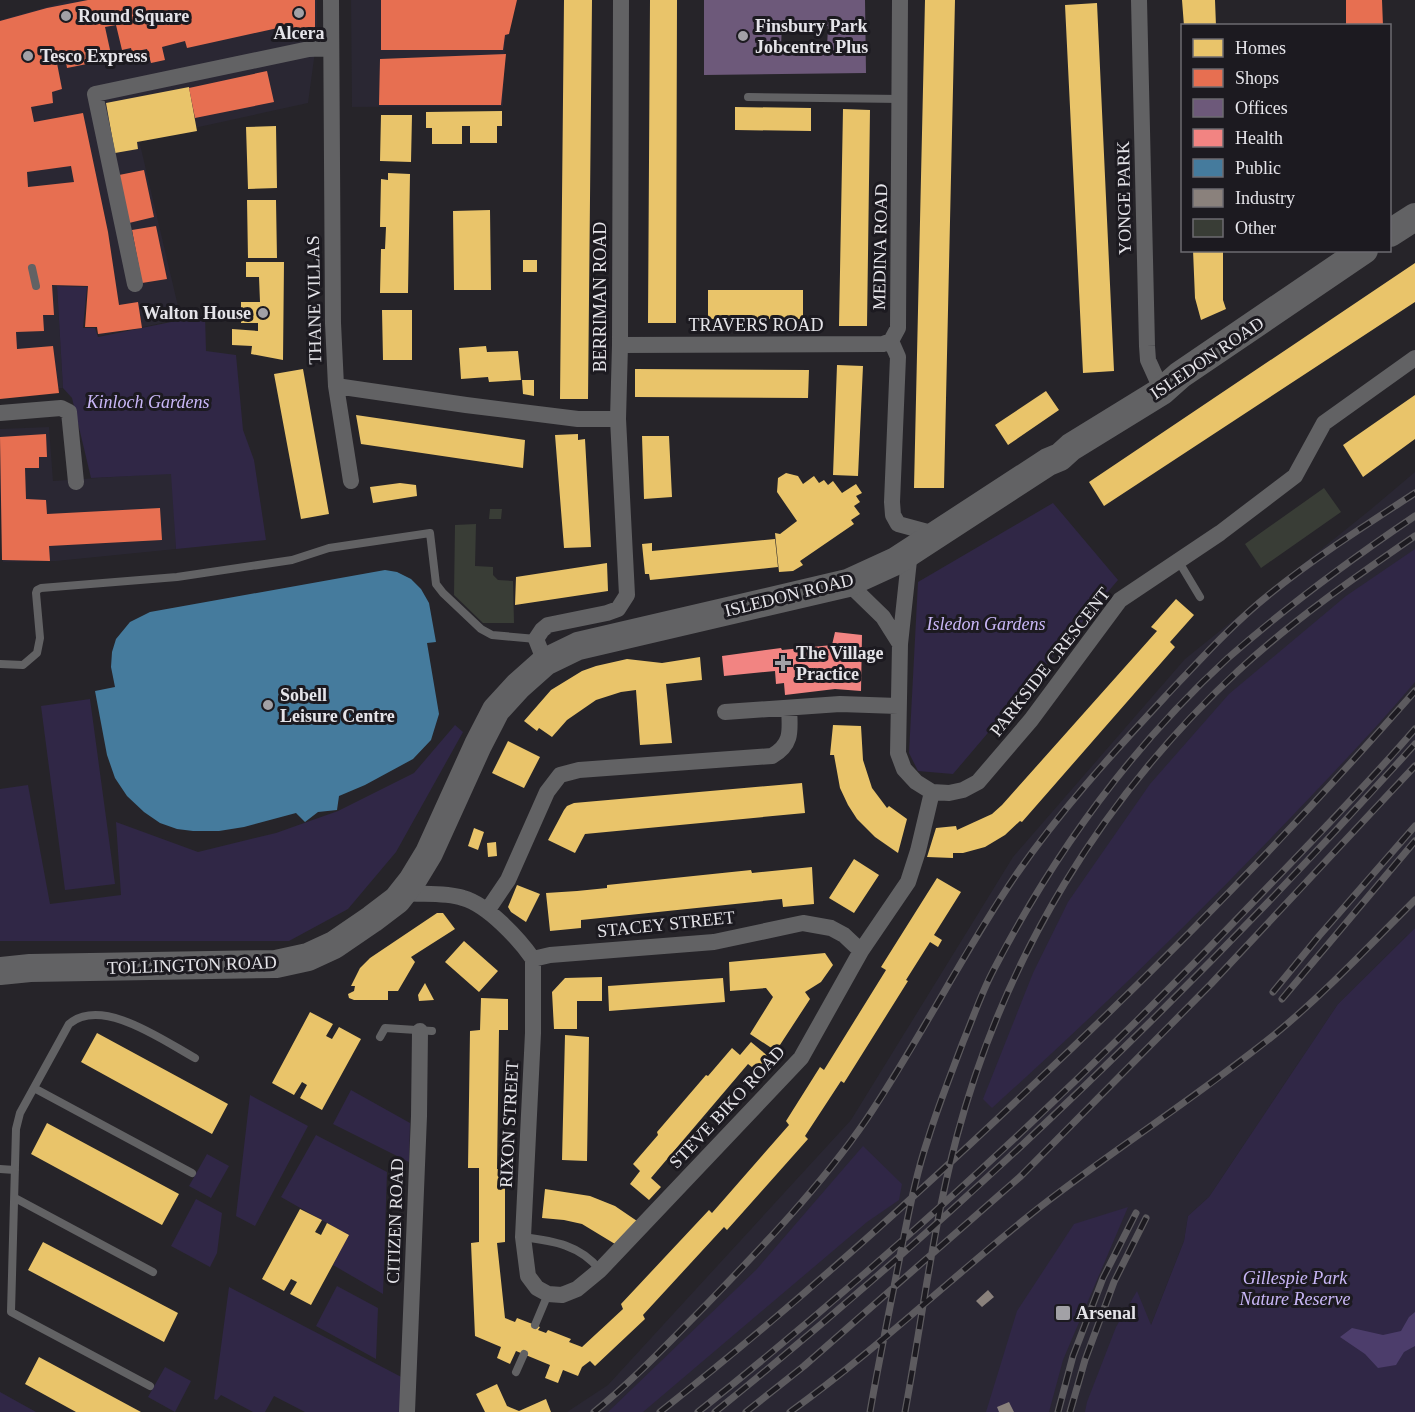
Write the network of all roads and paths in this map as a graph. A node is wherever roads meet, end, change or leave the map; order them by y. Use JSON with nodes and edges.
{"nodes":[{"id":1,"x":331,"y":0,"type":"edge"},
{"id":2,"x":621,"y":0,"type":"edge"},
{"id":3,"x":900,"y":0,"type":"edge"},
{"id":4,"x":1139,"y":0,"type":"edge"},
{"id":5,"x":331,"y":48,"type":"junction"},
{"id":6,"x":748,"y":97,"type":"dead end"},
{"id":7,"x":900,"y":99,"type":"junction"},
{"id":8,"x":1415,"y":217,"type":"edge"},
{"id":9,"x":1391,"y":232,"type":"edge"},
{"id":10,"x":1361,"y":252,"type":"edge"},
{"id":11,"x":32,"y":268,"type":"dead end"},
{"id":12,"x":135,"y":284,"type":"dead end"},
{"id":13,"x":36,"y":286,"type":"dead end"},
{"id":14,"x":891,"y":341,"type":"junction"},
{"id":15,"x":620,"y":345,"type":"junction"},
{"id":16,"x":1415,"y":358,"type":"edge"},
{"id":17,"x":336,"y":386,"type":"junction"},
{"id":18,"x":1161,"y":391,"type":"junction"},
{"id":19,"x":0,"y":413,"type":"edge"},
{"id":20,"x":618,"y":419,"type":"junction"},
{"id":21,"x":351,"y":481,"type":"dead end"},
{"id":22,"x":76,"y":482,"type":"dead end"},
{"id":23,"x":935,"y":534,"type":"junction"},
{"id":24,"x":910,"y":551,"type":"junction"},
{"id":25,"x":1179,"y":562,"type":"junction"},
{"id":26,"x":848,"y":583,"type":"junction"},
{"id":27,"x":1200,"y":597,"type":"dead end"},
{"id":28,"x":900,"y":644,"type":"junction"},
{"id":29,"x":540,"y":651,"type":"junction"},
{"id":30,"x":0,"y":664,"type":"edge"},
{"id":31,"x":898,"y":706,"type":"junction"},
{"id":32,"x":789,"y":708,"type":"junction"},
{"id":33,"x":725,"y":712,"type":"dead end"},
{"id":34,"x":932,"y":792,"type":"junction"},
{"id":35,"x":402,"y":893,"type":"junction"},
{"id":36,"x":487,"y":911,"type":"junction"},
{"id":37,"x":372,"y":919,"type":"joint"},
{"id":38,"x":861,"y":951,"type":"junction"},
{"id":39,"x":533,"y":959,"type":"junction"},
{"id":40,"x":0,"y":971,"type":"edge"},
{"id":41,"x":426,"y":1031,"type":"joint"},
{"id":42,"x":380,"y":1037,"type":"dead end"},
{"id":43,"x":195,"y":1058,"type":"dead end"},
{"id":44,"x":34,"y":1088,"type":"junction"},
{"id":45,"x":0,"y":1169,"type":"edge"},
{"id":46,"x":15,"y":1170,"type":"junction"},
{"id":47,"x":192,"y":1173,"type":"dead end"},
{"id":48,"x":15,"y":1198,"type":"junction"},
{"id":49,"x":523,"y":1237,"type":"junction"},
{"id":50,"x":600,"y":1270,"type":"junction"},
{"id":51,"x":153,"y":1272,"type":"dead end"},
{"id":52,"x":543,"y":1291,"type":"junction"},
{"id":53,"x":535,"y":1324,"type":"dead end"},
{"id":54,"x":524,"y":1354,"type":"dead end"},
{"id":55,"x":516,"y":1372,"type":"dead end"},
{"id":56,"x":150,"y":1386,"type":"dead end"},
{"id":57,"x":407,"y":1412,"type":"edge"}],
"edges":[{"from":1,"to":5,"type":"street","name":"THANE VILLAS"},
{"from":2,"to":15,"type":"street","name":"BERRIMAN ROAD"},
{"from":3,"to":7,"type":"street","name":"MEDINA ROAD"},
{"from":4,"to":18,"type":"street","name":"YONGE PARK"},
{"from":5,"to":12,"type":"street"},
{"from":5,"to":17,"type":"street","name":"THANE VILLAS"},
{"from":6,"to":7,"type":"lane"},
{"from":7,"to":14,"type":"street","name":"MEDINA ROAD"},
{"from":8,"to":9,"type":"highway"},
{"from":10,"to":18,"type":"highway","name":"ISLEDON ROAD"},
{"from":11,"to":13,"type":"lane"},
{"from":14,"to":15,"type":"street","name":"TRAVERS ROAD"},
{"from":14,"to":23,"type":"street","name":"MEDINA ROAD"},
{"from":15,"to":20,"type":"street","name":"BERRIMAN ROAD"},
{"from":16,"to":25,"type":"street","name":"PARKSIDE CRESCENT"},
{"from":17,"to":20,"type":"street","name":"THANE VILLAS"},
{"from":17,"to":21,"type":"street"},
{"from":18,"to":23,"type":"highway","name":"ISLEDON ROAD"},
{"from":19,"to":22,"type":"street"},
{"from":20,"to":29,"type":"street","name":"BERRIMAN ROAD"},
{"from":23,"to":24,"type":"highway","name":"ISLEDON ROAD"},
{"from":24,"to":26,"type":"highway","name":"ISLEDON ROAD"},
{"from":24,"to":28,"type":"street"},
{"from":25,"to":27,"type":"lane"},
{"from":25,"to":34,"type":"street","name":"PARKSIDE CRESCENT"},
{"from":26,"to":28,"type":"street"},
{"from":26,"to":29,"type":"highway","name":"ISLEDON ROAD"},
{"from":28,"to":31,"type":"street"},
{"from":29,"to":30,"type":"lane"},
{"from":29,"to":35,"type":"highway","name":"ISLEDON ROAD"},
{"from":31,"to":32,"type":"street"},
{"from":31,"to":34,"type":"street"},
{"from":32,"to":33,"type":"street"},
{"from":32,"to":36,"type":"street"},
{"from":34,"to":38,"type":"street","name":"STEVE BIKO ROAD"},
{"from":35,"to":36,"type":"street"},
{"from":35,"to":37,"type":"highway","name":"ISLEDON ROAD"},
{"from":36,"to":39,"type":"street"},
{"from":37,"to":40,"type":"highway","name":"TOLLINGTON ROAD"},
{"from":38,"to":39,"type":"street","name":"STACEY STREET"},
{"from":38,"to":50,"type":"street","name":"STEVE BIKO ROAD"},
{"from":39,"to":49,"type":"street","name":"RIXON STREET"},
{"from":41,"to":42,"type":"lane"},
{"from":41,"to":57,"type":"street","name":"CITIZEN ROAD"},
{"from":43,"to":44,"type":"lane"},
{"from":44,"to":46,"type":"lane"},
{"from":44,"to":47,"type":"lane"},
{"from":45,"to":46,"type":"lane"},
{"from":46,"to":48,"type":"lane"},
{"from":48,"to":51,"type":"lane"},
{"from":48,"to":56,"type":"lane"},
{"from":49,"to":50,"type":"lane"},
{"from":49,"to":52,"type":"street","name":"RIXON STREET"},
{"from":50,"to":52,"type":"street","name":"STEVE BIKO ROAD"},
{"from":52,"to":53,"type":"lane"},
{"from":54,"to":55,"type":"lane"}]}
